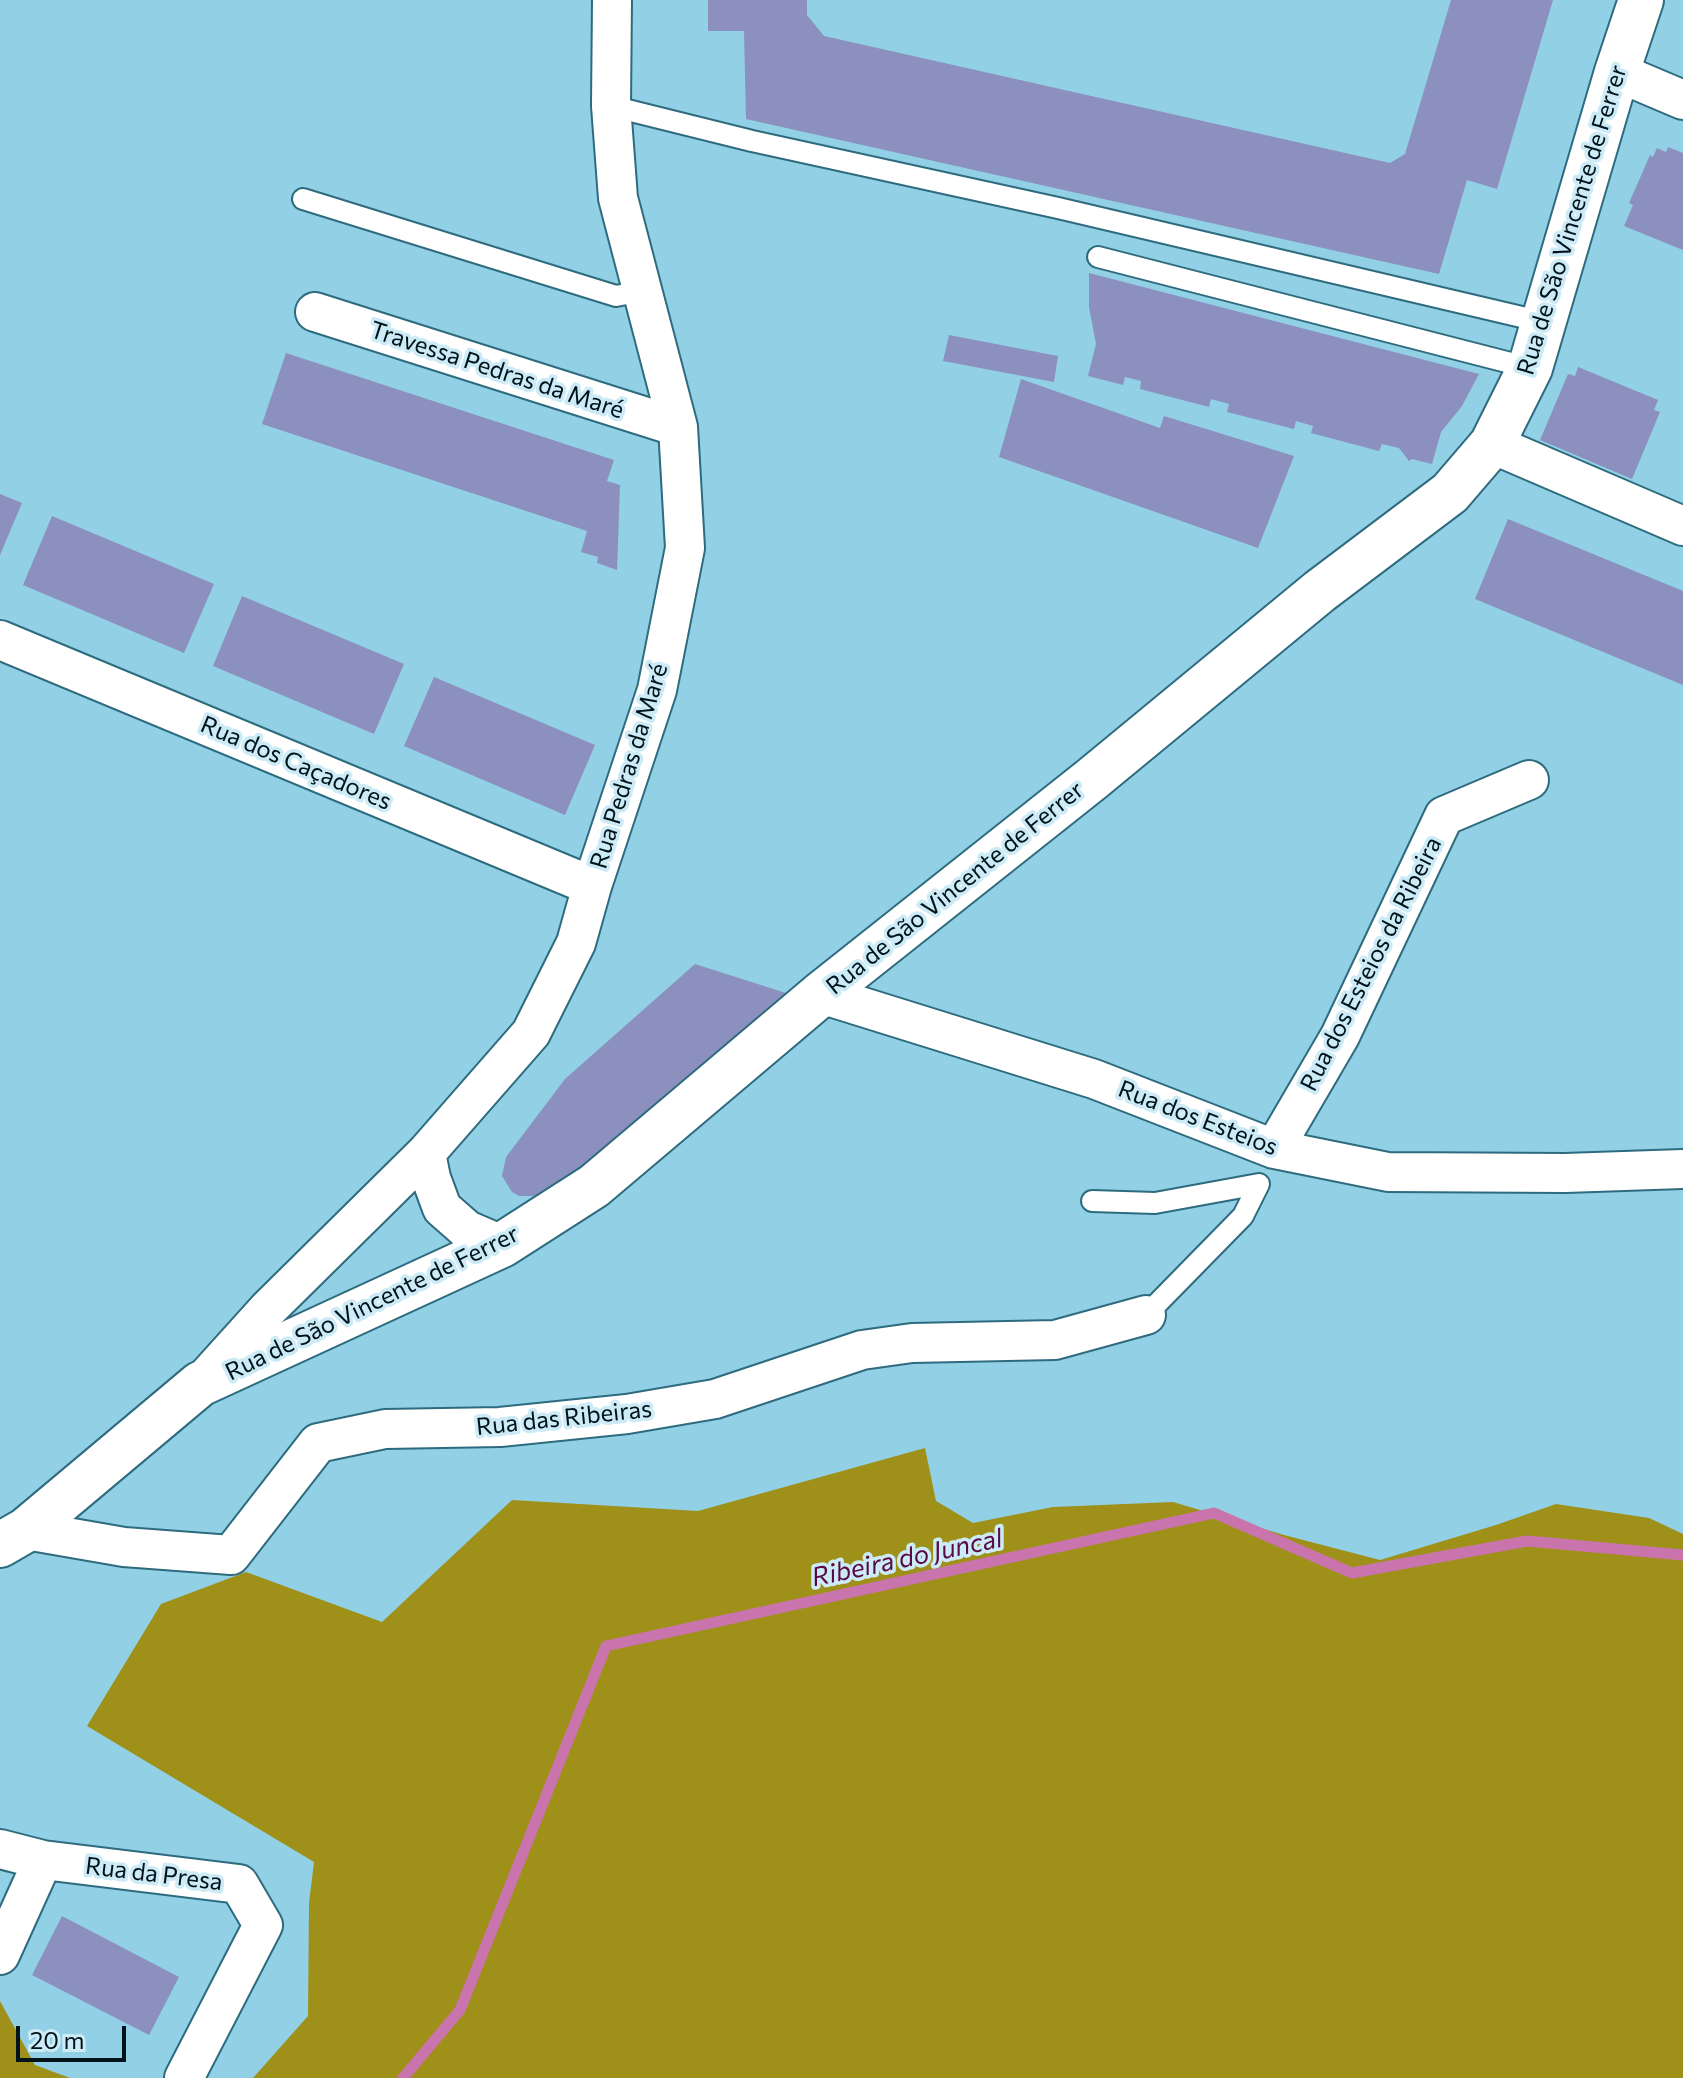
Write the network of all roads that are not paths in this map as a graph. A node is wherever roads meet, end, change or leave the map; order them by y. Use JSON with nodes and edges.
{"nodes":[{"id":1,"x":612,"y":0,"type":"edge"},
{"id":2,"x":1641,"y":0,"type":"edge"},
{"id":3,"x":1617,"y":72,"type":"junction"},
{"id":4,"x":1683,"y":100,"type":"edge"},
{"id":5,"x":611,"y":106,"type":"junction"},
{"id":6,"x":303,"y":199,"type":"dead end"},
{"id":7,"x":1098,"y":257,"type":"dead end"},
{"id":8,"x":642,"y":291,"type":"junction"},
{"id":9,"x":315,"y":312,"type":"dead end"},
{"id":10,"x":1543,"y":322,"type":"junction"},
{"id":11,"x":1530,"y":368,"type":"junction"},
{"id":12,"x":678,"y":427,"type":"junction"},
{"id":13,"x":1492,"y":444,"type":"junction"},
{"id":14,"x":1683,"y":526,"type":"edge"},
{"id":15,"x":0,"y":640,"type":"edge"},
{"id":16,"x":1529,"y":780,"type":"dead end"},
{"id":17,"x":592,"y":886,"type":"junction"},
{"id":18,"x":821,"y":994,"type":"junction"},
{"id":19,"x":1274,"y":1149,"type":"junction"},
{"id":20,"x":426,"y":1153,"type":"junction"},
{"id":21,"x":1683,"y":1169,"type":"edge"},
{"id":22,"x":1092,"y":1201,"type":"dead end"},
{"id":23,"x":502,"y":1245,"type":"junction"},
{"id":24,"x":1146,"y":1315,"type":"joint"},
{"id":25,"x":200,"y":1384,"type":"junction"},
{"id":26,"x":13,"y":1537,"type":"edge"},
{"id":27,"x":0,"y":1849,"type":"edge"},
{"id":28,"x":43,"y":1860,"type":"junction"},
{"id":29,"x":0,"y":1955,"type":"edge"},
{"id":30,"x":184,"y":2078,"type":"edge"}],
"edges":[{"from":1,"to":5,"type":"street","name":"Rua Pedras da Maré"},
{"from":2,"to":3,"type":"street","name":"Rua de São Vincente de Ferrer"},
{"from":3,"to":4,"type":"street"},
{"from":3,"to":10,"type":"street","name":"Rua de São Vincente de Ferrer"},
{"from":5,"to":8,"type":"street","name":"Rua Pedras da Maré"},
{"from":5,"to":10,"type":"lane"},
{"from":6,"to":8,"type":"lane"},
{"from":7,"to":11,"type":"lane"},
{"from":8,"to":12,"type":"street","name":"Rua Pedras da Maré"},
{"from":9,"to":12,"type":"street","name":"Travessa Pedras da Maré"},
{"from":10,"to":11,"type":"street","name":"Rua de São Vincente de Ferrer"},
{"from":11,"to":13,"type":"street","name":"Rua de São Vincente de Ferrer"},
{"from":12,"to":17,"type":"street","name":"Rua Pedras da Maré"},
{"from":13,"to":14,"type":"street"},
{"from":13,"to":18,"type":"street","name":"Rua de São Vincente de Ferrer"},
{"from":15,"to":17,"type":"street","name":"Rua dos Caçadores"},
{"from":16,"to":19,"type":"street","name":"Rua dos Esteios da Ribeira"},
{"from":17,"to":20,"type":"street","name":"Rua Pedras da Maré"},
{"from":18,"to":19,"type":"street","name":"Rua dos Esteios"},
{"from":18,"to":23,"type":"street","name":"Rua de São Vincente de Ferrer"},
{"from":19,"to":21,"type":"street","name":"Rua dos Esteios"},
{"from":20,"to":23,"type":"street"},
{"from":20,"to":25,"type":"street","name":"Rua Pedras da Maré"},
{"from":22,"to":24,"type":"lane"},
{"from":23,"to":25,"type":"street","name":"Rua de São Vincente de Ferrer"},
{"from":24,"to":26,"type":"street","name":"Rua das Ribeiras"},
{"from":25,"to":26,"type":"street","name":"Rua de São Vincente de Ferrer"},
{"from":27,"to":28,"type":"street","name":"Rua da Presa"},
{"from":28,"to":29,"type":"street"},
{"from":28,"to":30,"type":"street","name":"Rua da Presa"}]}
